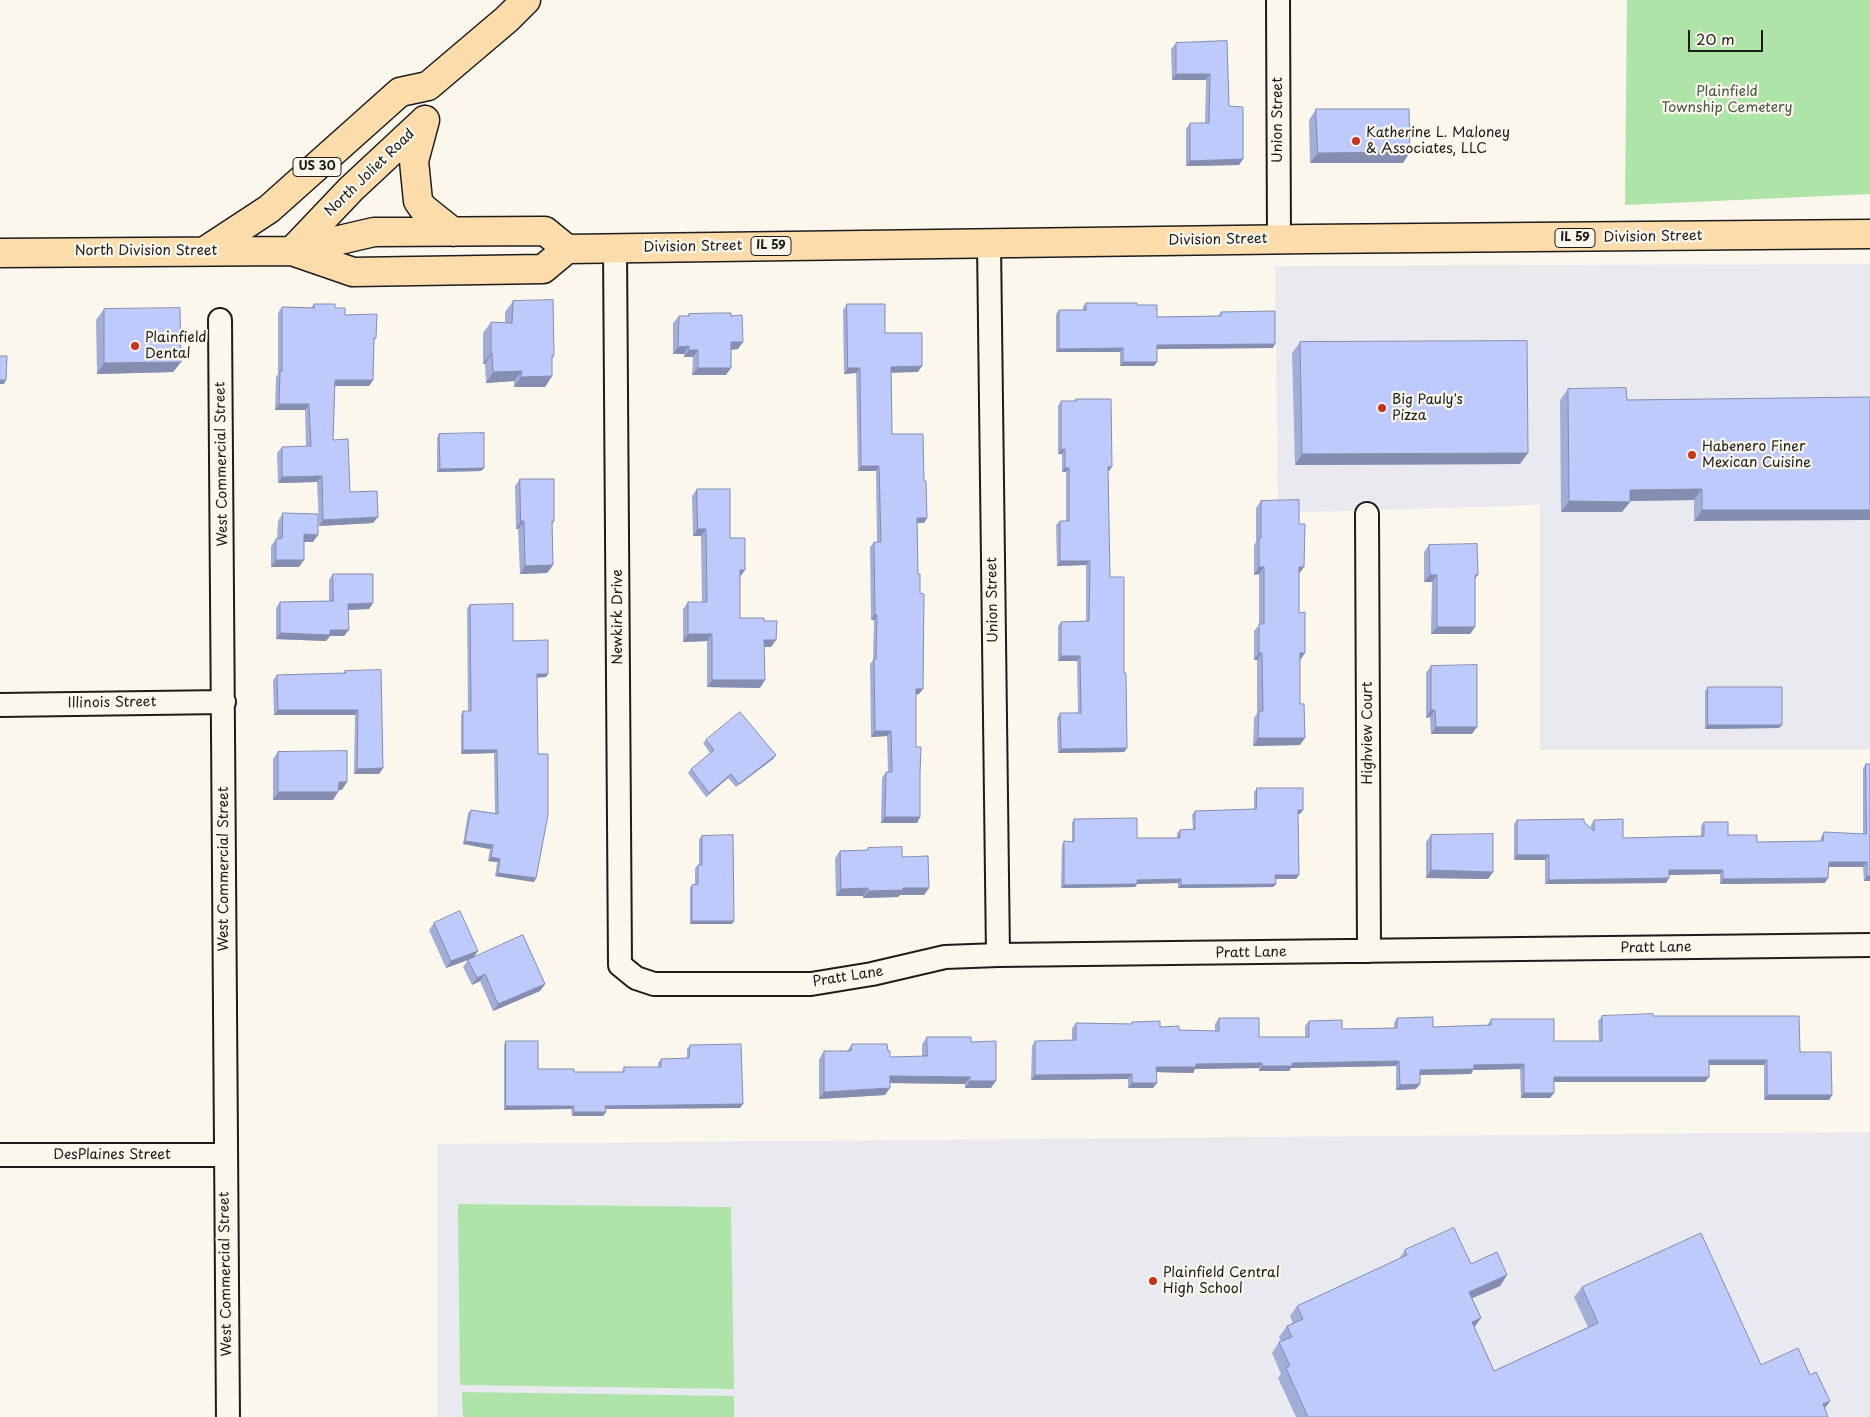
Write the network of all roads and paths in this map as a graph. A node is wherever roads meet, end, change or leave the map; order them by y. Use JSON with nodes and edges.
{"nodes":[{"id":1,"x":526,"y":0,"type":"edge"},
{"id":2,"x":1278,"y":0,"type":"edge"},
{"id":3,"x":506,"y":9,"type":"edge"},
{"id":4,"x":428,"y":86,"type":"junction"},
{"id":5,"x":425,"y":120,"type":"junction"},
{"id":6,"x":453,"y":232,"type":"junction"},
{"id":7,"x":1870,"y":234,"type":"edge"},
{"id":8,"x":1279,"y":240,"type":"junction"},
{"id":9,"x":989,"y":244,"type":"junction"},
{"id":10,"x":615,"y":248,"type":"junction"},
{"id":11,"x":567,"y":249,"type":"junction"},
{"id":12,"x":205,"y":251,"type":"junction"},
{"id":13,"x":292,"y":251,"type":"junction"},
{"id":14,"x":0,"y":252,"type":"edge"},
{"id":15,"x":220,"y":320,"type":"dead end"},
{"id":16,"x":1366,"y":514,"type":"dead end"},
{"id":17,"x":224,"y":702,"type":"junction"},
{"id":18,"x":0,"y":705,"type":"edge"},
{"id":19,"x":1870,"y":945,"type":"edge"},
{"id":20,"x":1369,"y":951,"type":"junction"},
{"id":21,"x":998,"y":955,"type":"junction"},
{"id":22,"x":636,"y":978,"type":"joint"},
{"id":23,"x":0,"y":1155,"type":"edge"},
{"id":24,"x":225,"y":1155,"type":"junction"},
{"id":25,"x":228,"y":1417,"type":"edge"}],
"edges":[{"from":1,"to":3,"type":"main road","number":"US 30"},
{"from":2,"to":8,"type":"street","name":"Union Street"},
{"from":3,"to":4,"type":"main road","number":"US 30"},
{"from":4,"to":5,"type":"main road","name":"North Joliet Road"},
{"from":4,"to":12,"type":"main road","number":"US 30"},
{"from":5,"to":6,"type":"main road"},
{"from":5,"to":13,"type":"main road","name":"North Joliet Road","number":"US 30"},
{"from":6,"to":11,"type":"main road"},
{"from":6,"to":13,"type":"main road"},
{"from":7,"to":8,"type":"main road","name":"Division Street","number":"IL 59"},
{"from":8,"to":9,"type":"main road","name":"Division Street","number":"IL 59"},
{"from":9,"to":10,"type":"main road","name":"Division Street","number":"IL 59"},
{"from":9,"to":21,"type":"street","name":"Union Street"},
{"from":10,"to":11,"type":"main road","name":"Division Street","number":"IL 59"},
{"from":10,"to":22,"type":"street","name":"Newkirk Drive"},
{"from":11,"to":13,"type":"main road"},
{"from":12,"to":13,"type":"main road","name":"North Division Street"},
{"from":12,"to":14,"type":"main road","name":"North Division Street"},
{"from":15,"to":17,"type":"street","name":"West Commercial Street"},
{"from":16,"to":20,"type":"street","name":"Highview Court"},
{"from":17,"to":18,"type":"street","name":"Illinois Street"},
{"from":17,"to":24,"type":"street","name":"West Commercial Street"},
{"from":19,"to":20,"type":"street","name":"Pratt Lane"},
{"from":20,"to":21,"type":"street","name":"Pratt Lane"},
{"from":21,"to":22,"type":"street","name":"Pratt Lane"},
{"from":23,"to":24,"type":"street","name":"DesPlaines Street"},
{"from":24,"to":25,"type":"street","name":"West Commercial Street"}]}
